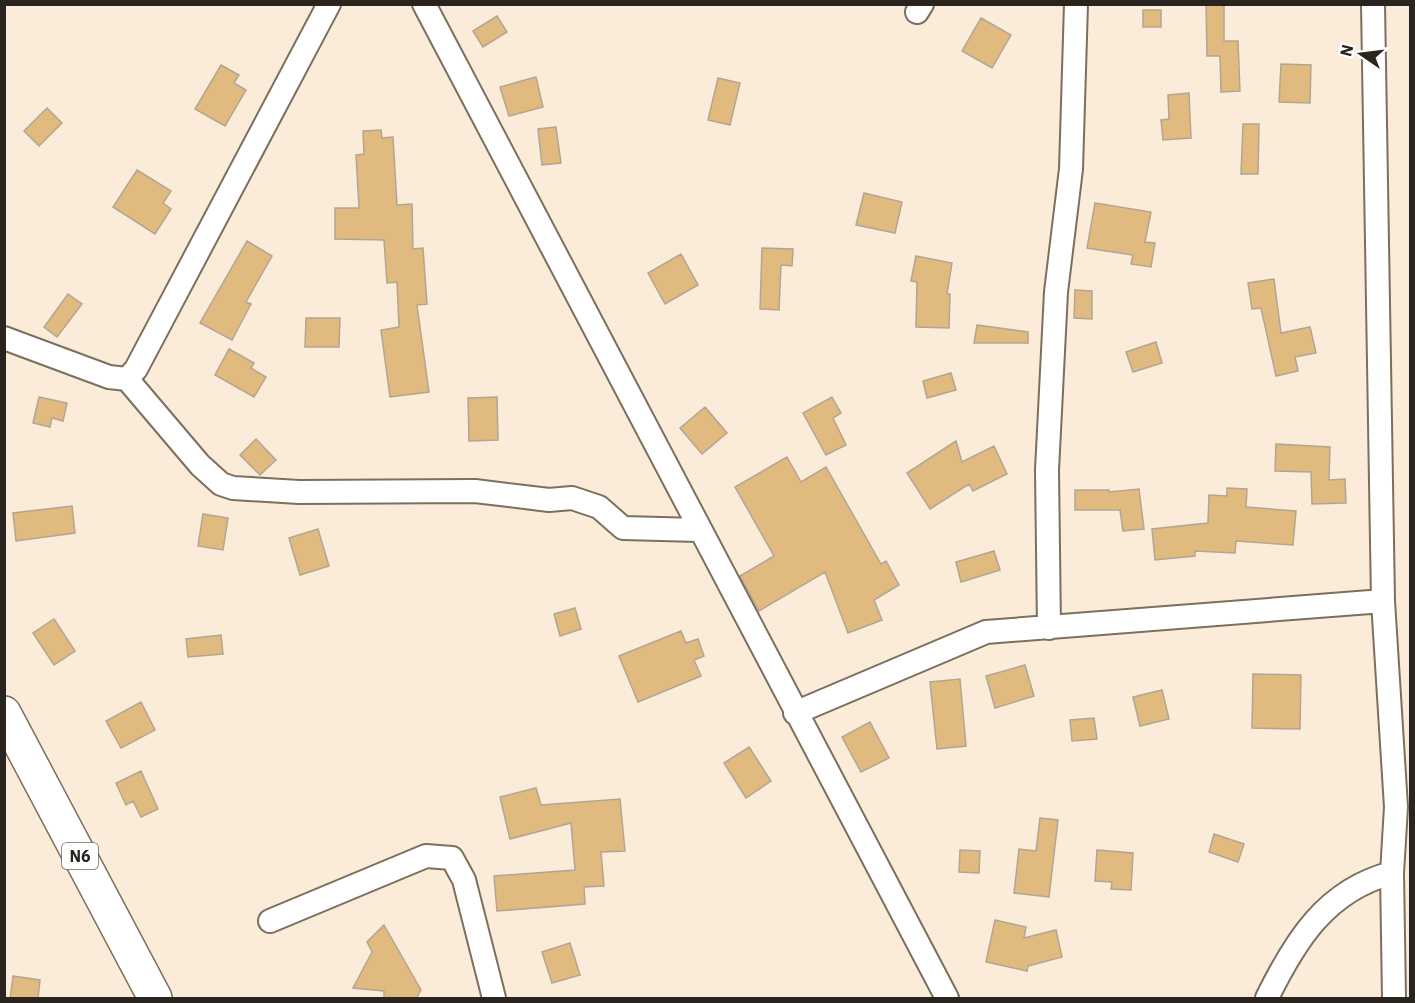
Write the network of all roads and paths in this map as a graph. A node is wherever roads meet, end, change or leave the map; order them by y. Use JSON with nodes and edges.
{"nodes":[{"id":1,"x":329,"y":4,"type":"edge"},
{"id":2,"x":424,"y":4,"type":"edge"},
{"id":3,"x":1076,"y":4,"type":"edge"},
{"id":4,"x":1373,"y":4,"type":"edge"},
{"id":5,"x":4,"y":338,"type":"edge"},
{"id":6,"x":127,"y":379,"type":"junction"},
{"id":7,"x":699,"y":530,"type":"junction"},
{"id":8,"x":1383,"y":602,"type":"junction"},
{"id":9,"x":1049,"y":628,"type":"junction"},
{"id":10,"x":4,"y":713,"type":"edge"},
{"id":11,"x":795,"y":713,"type":"junction"},
{"id":12,"x":1392,"y":873,"type":"junction"},
{"id":13,"x":270,"y":921,"type":"dead end"},
{"id":14,"x":155,"y":999,"type":"edge"},
{"id":15,"x":494,"y":999,"type":"edge"},
{"id":16,"x":946,"y":999,"type":"edge"},
{"id":17,"x":1267,"y":999,"type":"edge"},
{"id":18,"x":1394,"y":999,"type":"edge"}],
"edges":[{"from":1,"to":6,"type":"street"},
{"from":2,"to":7,"type":"street"},
{"from":3,"to":9,"type":"street"},
{"from":4,"to":8,"type":"street"},
{"from":5,"to":6,"type":"street"},
{"from":6,"to":7,"type":"street"},
{"from":7,"to":11,"type":"street"},
{"from":8,"to":9,"type":"street"},
{"from":8,"to":12,"type":"street"},
{"from":9,"to":11,"type":"street"},
{"from":10,"to":14,"type":"highway","number":"N6"},
{"from":11,"to":16,"type":"street"},
{"from":12,"to":17,"type":"street"},
{"from":12,"to":18,"type":"street"},
{"from":13,"to":15,"type":"street"}]}
